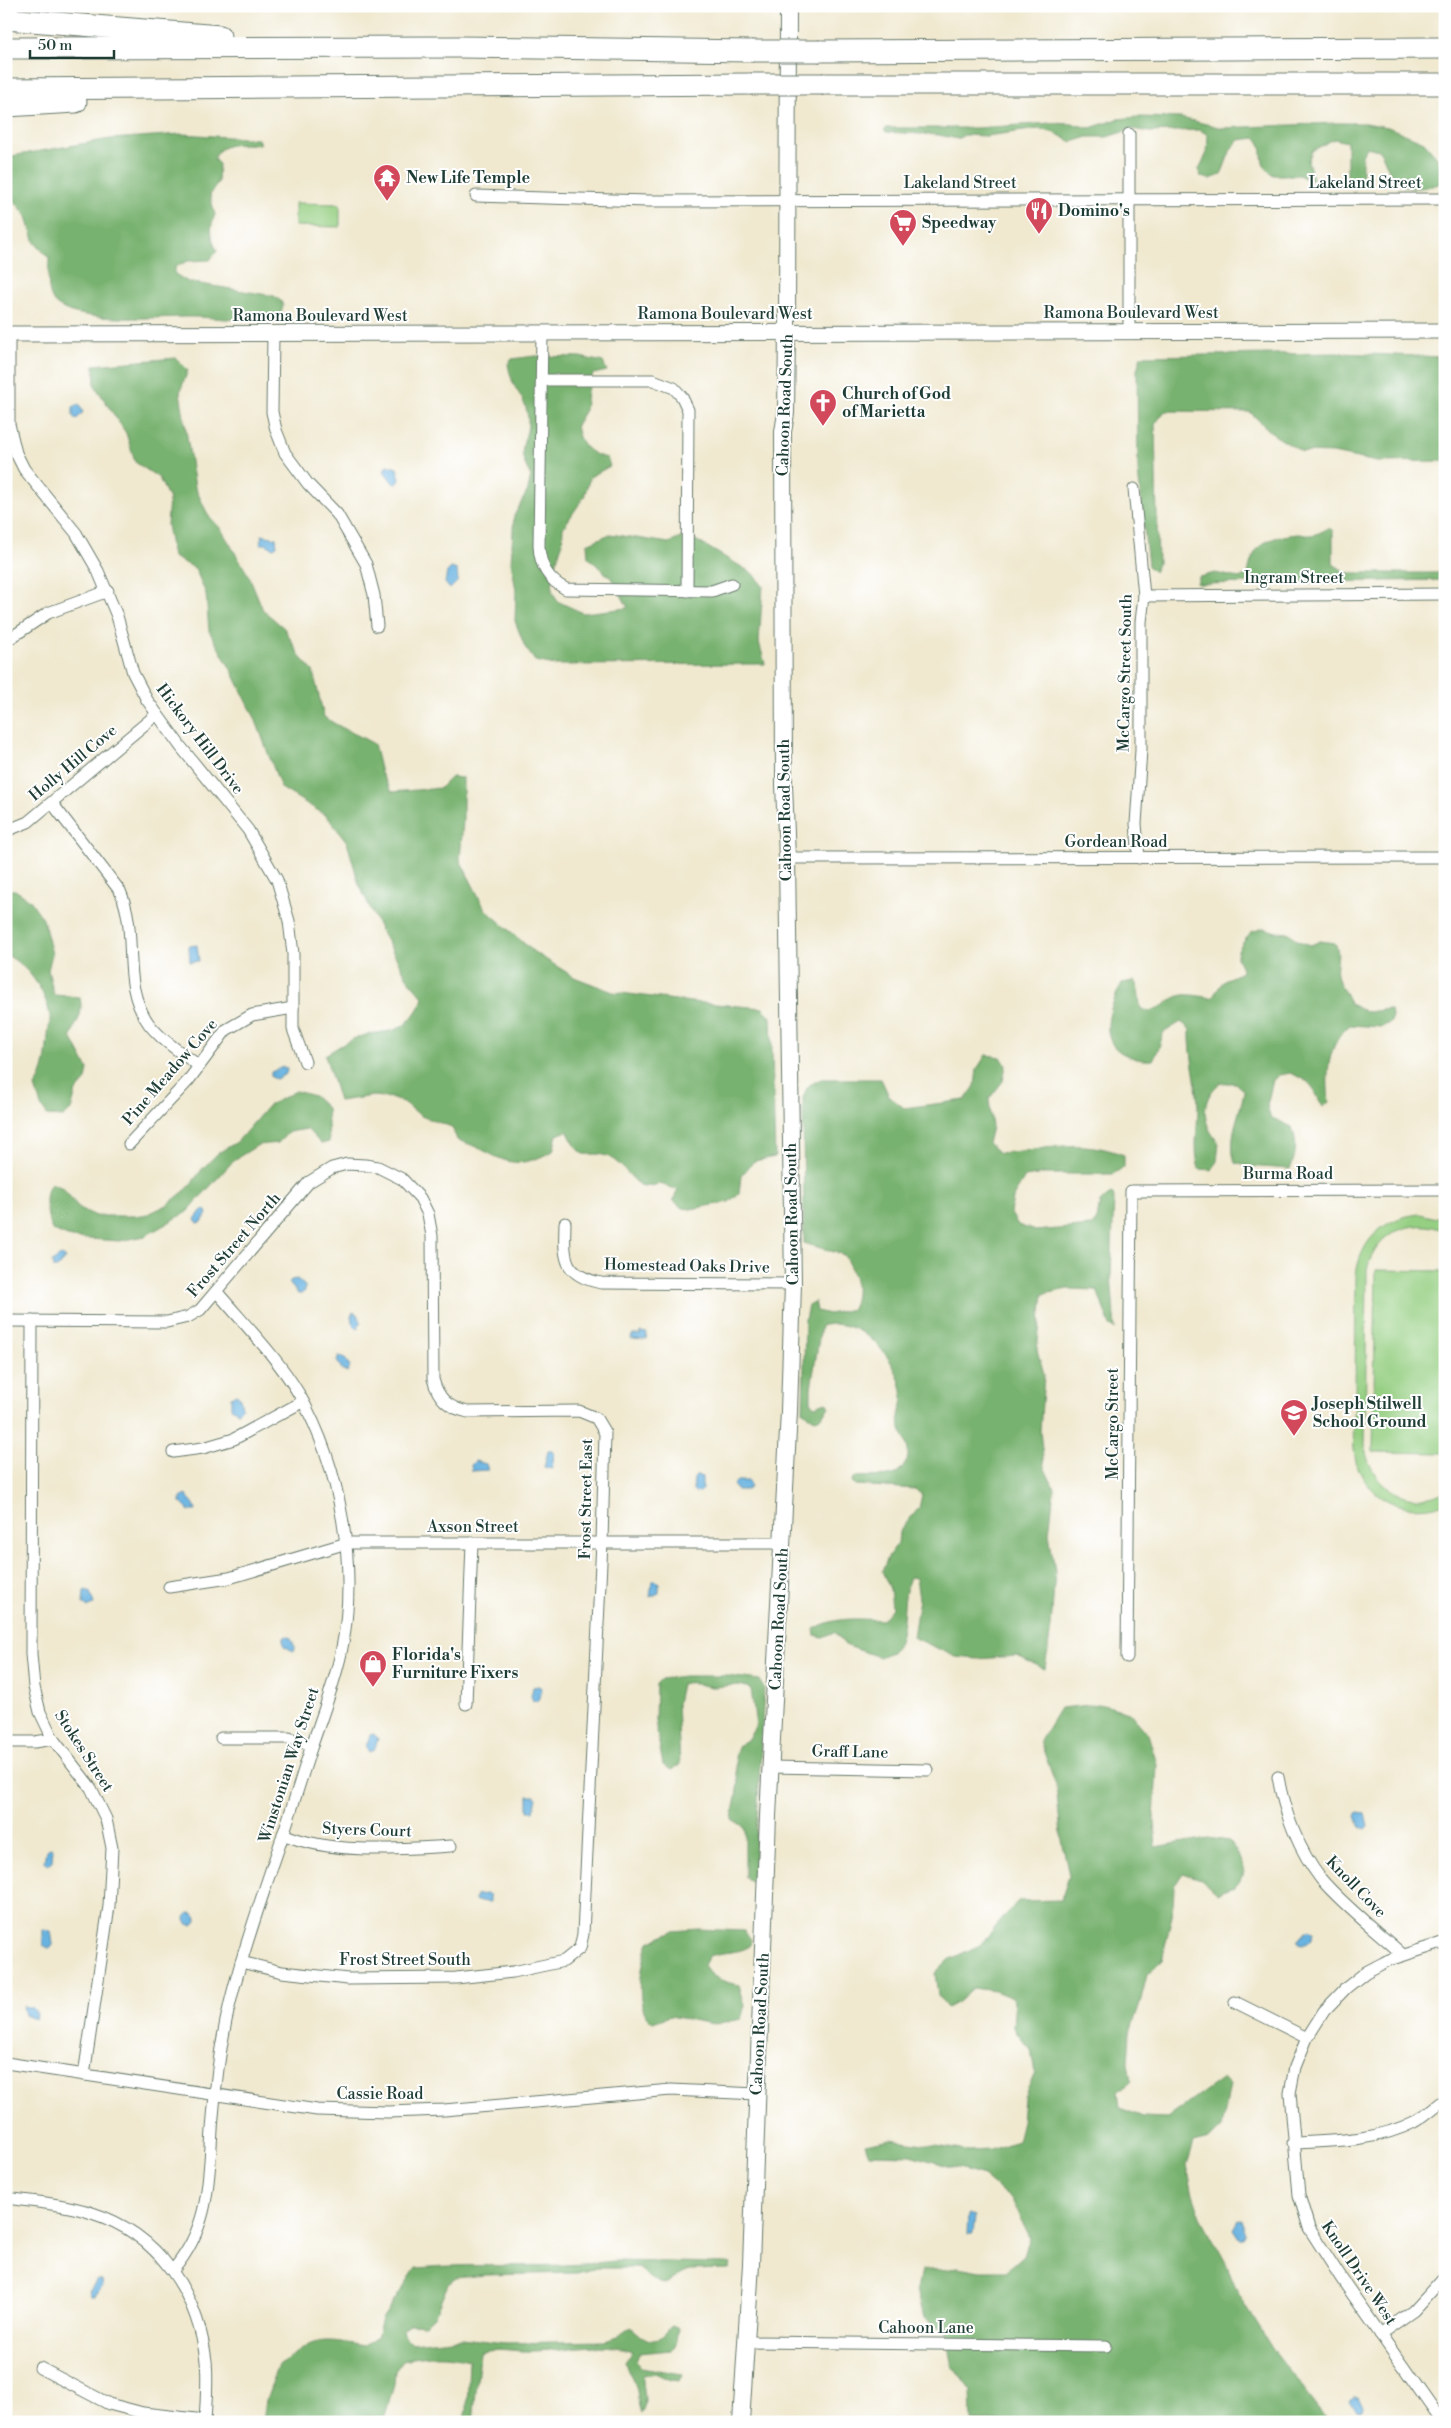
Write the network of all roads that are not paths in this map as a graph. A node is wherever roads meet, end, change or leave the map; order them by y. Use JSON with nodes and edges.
{"nodes":[{"id":1,"x":788,"y":6,"type":"edge"},
{"id":2,"x":6,"y":19,"type":"edge"},
{"id":3,"x":6,"y":48,"type":"edge"},
{"id":4,"x":280,"y":48,"type":"junction"},
{"id":5,"x":1445,"y":48,"type":"edge"},
{"id":6,"x":1357,"y":84,"type":"junction"},
{"id":7,"x":1445,"y":84,"type":"edge"},
{"id":8,"x":264,"y":88,"type":"junction"},
{"id":9,"x":6,"y":89,"type":"edge"},
{"id":10,"x":1445,"y":95,"type":"edge"},
{"id":11,"x":6,"y":106,"type":"edge"},
{"id":12,"x":1129,"y":134,"type":"dead end"},
{"id":13,"x":476,"y":196,"type":"dead end"},
{"id":14,"x":787,"y":200,"type":"junction"},
{"id":15,"x":1129,"y":200,"type":"junction"},
{"id":16,"x":1445,"y":200,"type":"edge"},
{"id":17,"x":787,"y":331,"type":"junction"},
{"id":18,"x":1129,"y":331,"type":"junction"},
{"id":19,"x":1445,"y":331,"type":"edge"},
{"id":20,"x":542,"y":332,"type":"junction"},
{"id":21,"x":8,"y":334,"type":"edge"},
{"id":22,"x":273,"y":334,"type":"junction"},
{"id":23,"x":542,"y":380,"type":"junction"},
{"id":24,"x":1134,"y":489,"type":"dead end"},
{"id":25,"x":732,"y":584,"type":"dead end"},
{"id":26,"x":108,"y":590,"type":"junction"},
{"id":27,"x":687,"y":591,"type":"junction"},
{"id":28,"x":1445,"y":594,"type":"edge"},
{"id":29,"x":1144,"y":596,"type":"junction"},
{"id":30,"x":377,"y":626,"type":"dead end"},
{"id":31,"x":6,"y":641,"type":"edge"},
{"id":32,"x":157,"y":714,"type":"junction"},
{"id":33,"x":52,"y":802,"type":"junction"},
{"id":34,"x":6,"y":831,"type":"edge"},
{"id":35,"x":1445,"y":857,"type":"edge"},
{"id":36,"x":787,"y":858,"type":"junction"},
{"id":37,"x":1138,"y":858,"type":"junction"},
{"id":38,"x":293,"y":1008,"type":"junction"},
{"id":39,"x":305,"y":1062,"type":"dead end"},
{"id":40,"x":199,"y":1066,"type":"junction"},
{"id":41,"x":129,"y":1144,"type":"dead end"},
{"id":42,"x":356,"y":1164,"type":"joint"},
{"id":43,"x":1445,"y":1190,"type":"edge"},
{"id":44,"x":1131,"y":1191,"type":"joint"},
{"id":45,"x":565,"y":1223,"type":"dead end"},
{"id":46,"x":793,"y":1284,"type":"junction"},
{"id":47,"x":217,"y":1292,"type":"junction"},
{"id":48,"x":6,"y":1321,"type":"edge"},
{"id":49,"x":32,"y":1321,"type":"junction"},
{"id":50,"x":302,"y":1402,"type":"junction"},
{"id":51,"x":173,"y":1452,"type":"dead end"},
{"id":52,"x":602,"y":1542,"type":"junction"},
{"id":53,"x":472,"y":1543,"type":"junction"},
{"id":54,"x":783,"y":1543,"type":"junction"},
{"id":55,"x":347,"y":1544,"type":"junction"},
{"id":56,"x":169,"y":1587,"type":"dead end"},
{"id":57,"x":1126,"y":1657,"type":"dead end"},
{"id":58,"x":466,"y":1704,"type":"dead end"},
{"id":59,"x":221,"y":1738,"type":"dead end"},
{"id":60,"x":53,"y":1739,"type":"junction"},
{"id":61,"x":6,"y":1742,"type":"edge"},
{"id":62,"x":312,"y":1745,"type":"junction"},
{"id":63,"x":771,"y":1767,"type":"junction"},
{"id":64,"x":928,"y":1770,"type":"dead end"},
{"id":65,"x":1278,"y":1777,"type":"dead end"},
{"id":66,"x":283,"y":1834,"type":"junction"},
{"id":67,"x":450,"y":1846,"type":"dead end"},
{"id":68,"x":1445,"y":1942,"type":"edge"},
{"id":69,"x":1403,"y":1955,"type":"junction"},
{"id":70,"x":570,"y":1959,"type":"joint"},
{"id":71,"x":241,"y":1962,"type":"junction"},
{"id":72,"x":1235,"y":2002,"type":"dead end"},
{"id":73,"x":1307,"y":2038,"type":"junction"},
{"id":74,"x":6,"y":2063,"type":"edge"},
{"id":75,"x":84,"y":2075,"type":"junction"},
{"id":76,"x":757,"y":2094,"type":"junction"},
{"id":77,"x":215,"y":2095,"type":"junction"},
{"id":78,"x":1445,"y":2099,"type":"edge"},
{"id":79,"x":1293,"y":2144,"type":"junction"},
{"id":80,"x":6,"y":2198,"type":"edge"},
{"id":81,"x":173,"y":2270,"type":"junction"},
{"id":82,"x":1445,"y":2276,"type":"edge"},
{"id":83,"x":1380,"y":2334,"type":"junction"},
{"id":84,"x":745,"y":2342,"type":"junction"},
{"id":85,"x":1106,"y":2346,"type":"dead end"},
{"id":86,"x":40,"y":2368,"type":"dead end"},
{"id":87,"x":205,"y":2421,"type":"edge"},
{"id":88,"x":741,"y":2422,"type":"edge"},
{"id":89,"x":1442,"y":2422,"type":"edge"}],
"edges":[{"from":1,"to":14,"type":"main road","name":"Cahoon Road South"},
{"from":2,"to":4,"type":"highway"},
{"from":3,"to":4,"type":"highway"},
{"from":4,"to":5,"type":"highway","bridge":true},
{"from":6,"to":7,"type":"highway"},
{"from":6,"to":8,"type":"highway","bridge":true},
{"from":6,"to":10,"type":"highway"},
{"from":8,"to":9,"type":"highway"},
{"from":8,"to":11,"type":"highway"},
{"from":12,"to":15,"type":"street"},
{"from":13,"to":14,"type":"street","name":"Lakeland Street"},
{"from":14,"to":15,"type":"street","name":"Lakeland Street"},
{"from":14,"to":17,"type":"main road","name":"Cahoon Road South"},
{"from":15,"to":16,"type":"street","name":"Lakeland Street"},
{"from":15,"to":18,"type":"street"},
{"from":17,"to":18,"type":"street","name":"Ramona Boulevard West"},
{"from":17,"to":20,"type":"street","name":"Ramona Boulevard West"},
{"from":17,"to":36,"type":"main road","name":"Cahoon Road South"},
{"from":18,"to":19,"type":"street","name":"Ramona Boulevard West"},
{"from":20,"to":22,"type":"street","name":"Ramona Boulevard West"},
{"from":20,"to":23,"type":"street"},
{"from":21,"to":22,"type":"street","name":"Ramona Boulevard West"},
{"from":21,"to":26,"type":"street","name":"Hickory Hill Drive"},
{"from":22,"to":30,"type":"street"},
{"from":23,"to":27,"type":"street"},
{"from":23,"to":27,"type":"street"},
{"from":24,"to":29,"type":"street","name":"McCargo Street South"},
{"from":25,"to":27,"type":"street"},
{"from":26,"to":31,"type":"street"},
{"from":26,"to":32,"type":"street","name":"Hickory Hill Drive"},
{"from":28,"to":29,"type":"street","name":"Ingram Street"},
{"from":29,"to":37,"type":"street","name":"McCargo Street South"},
{"from":32,"to":33,"type":"street","name":"Holly Hill Cove"},
{"from":32,"to":38,"type":"street","name":"Hickory Hill Drive"},
{"from":33,"to":34,"type":"street","name":"Holly Hill Cove"},
{"from":33,"to":40,"type":"street"},
{"from":35,"to":37,"type":"street","name":"Gordean Road"},
{"from":36,"to":37,"type":"street","name":"Gordean Road"},
{"from":36,"to":46,"type":"main road","name":"Cahoon Road South"},
{"from":38,"to":39,"type":"street","name":"Hickory Hill Drive"},
{"from":38,"to":40,"type":"street","name":"Pine Meadow Cove"},
{"from":40,"to":41,"type":"street","name":"Pine Meadow Cove"},
{"from":42,"to":47,"type":"street","name":"Frost Street North"},
{"from":42,"to":52,"type":"street","name":"Frost Street East"},
{"from":43,"to":44,"type":"street","name":"Burma Road"},
{"from":44,"to":57,"type":"street","name":"McCargo Street"},
{"from":45,"to":46,"type":"street","name":"Homestead Oaks Drive"},
{"from":46,"to":54,"type":"main road","name":"Cahoon Road South"},
{"from":47,"to":49,"type":"street","name":"Frost Street North"},
{"from":47,"to":50,"type":"street","name":"Winstonian Way Street"},
{"from":48,"to":49,"type":"street","name":"Frost Street North"},
{"from":49,"to":60,"type":"street","name":"Stokes Street"},
{"from":50,"to":51,"type":"street"},
{"from":50,"to":55,"type":"street","name":"Winstonian Way Street"},
{"from":52,"to":53,"type":"street","name":"Axson Street"},
{"from":52,"to":54,"type":"street","name":"Axson Street"},
{"from":52,"to":70,"type":"street","name":"Frost Street East"},
{"from":53,"to":55,"type":"street","name":"Axson Street"},
{"from":53,"to":58,"type":"street"},
{"from":54,"to":63,"type":"main road","name":"Cahoon Road South"},
{"from":55,"to":56,"type":"street","name":"Axson Street"},
{"from":55,"to":62,"type":"street","name":"Winstonian Way Street"},
{"from":59,"to":62,"type":"street"},
{"from":60,"to":61,"type":"street"},
{"from":60,"to":75,"type":"street","name":"Stokes Street"},
{"from":62,"to":66,"type":"street","name":"Winstonian Way Street"},
{"from":63,"to":64,"type":"street","name":"Graff Lane"},
{"from":63,"to":76,"type":"main road","name":"Cahoon Road South"},
{"from":65,"to":69,"type":"street","name":"Knoll Cove"},
{"from":66,"to":67,"type":"street","name":"Styers Court"},
{"from":66,"to":71,"type":"street","name":"Winstonian Way Street"},
{"from":68,"to":69,"type":"street","name":"Knoll Drive West"},
{"from":69,"to":73,"type":"street","name":"Knoll Drive West"},
{"from":70,"to":71,"type":"street","name":"Frost Street South"},
{"from":71,"to":77,"type":"street","name":"Winstonian Way Street"},
{"from":72,"to":73,"type":"street"},
{"from":73,"to":79,"type":"street","name":"Knoll Drive West"},
{"from":74,"to":75,"type":"street","name":"Cassie Road"},
{"from":75,"to":77,"type":"street","name":"Cassie Road"},
{"from":76,"to":77,"type":"street","name":"Cassie Road"},
{"from":76,"to":84,"type":"main road","name":"Cahoon Road South"},
{"from":77,"to":81,"type":"street","name":"Winstonian Way Street"},
{"from":78,"to":79,"type":"street"},
{"from":79,"to":83,"type":"street","name":"Knoll Drive West"},
{"from":80,"to":81,"type":"street"},
{"from":81,"to":87,"type":"street"},
{"from":82,"to":83,"type":"street"},
{"from":83,"to":89,"type":"street","name":"Knoll Drive West"},
{"from":84,"to":85,"type":"street","name":"Cahoon Lane"},
{"from":84,"to":88,"type":"main road","name":"Cahoon Road South"},
{"from":86,"to":87,"type":"street"}]}
